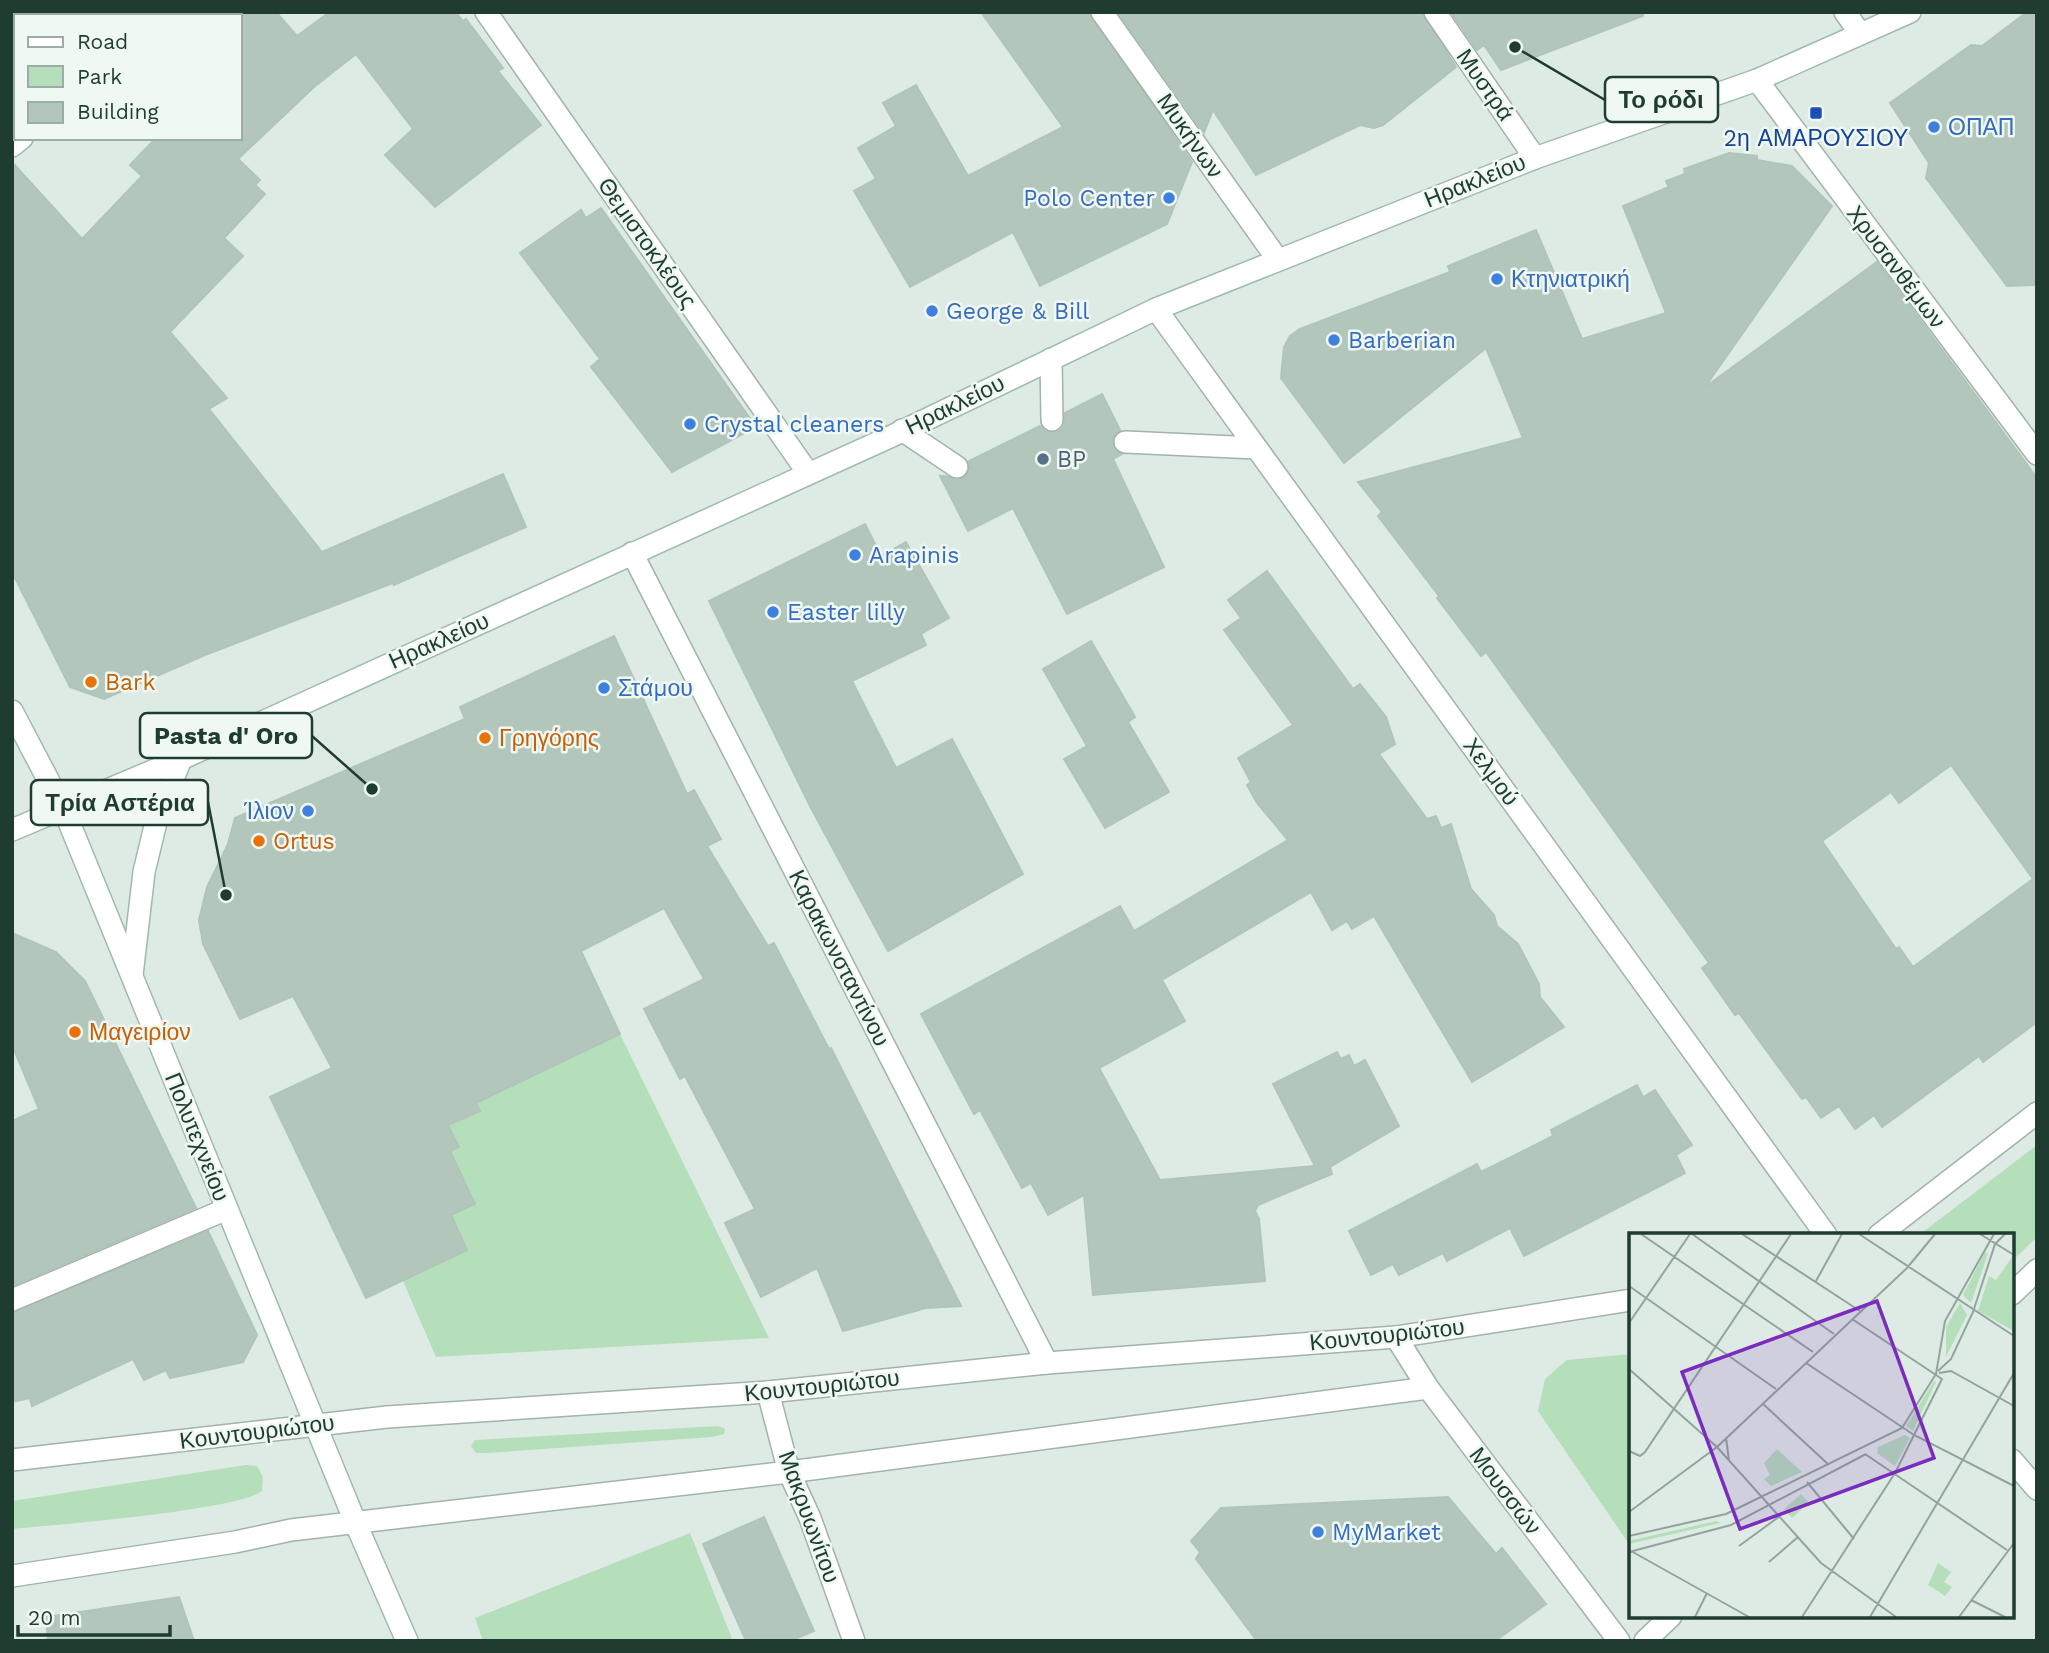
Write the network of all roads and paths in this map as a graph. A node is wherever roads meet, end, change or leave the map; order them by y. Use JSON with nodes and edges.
{"nodes":[{"id":1,"x":486,"y":12,"type":"edge"},
{"id":2,"x":1102,"y":12,"type":"edge"},
{"id":3,"x":1435,"y":12,"type":"edge"},
{"id":4,"x":1845,"y":12,"type":"edge"},
{"id":5,"x":1910,"y":12,"type":"edge"},
{"id":6,"x":1859,"y":32,"type":"junction"},
{"id":7,"x":1757,"y":80,"type":"junction"},
{"id":8,"x":1535,"y":158,"type":"junction"},
{"id":9,"x":1278,"y":260,"type":"junction"},
{"id":10,"x":1156,"y":309,"type":"junction"},
{"id":11,"x":1051,"y":359,"type":"junction"},
{"id":12,"x":1052,"y":420,"type":"dead end"},
{"id":13,"x":902,"y":430,"type":"junction"},
{"id":14,"x":1125,"y":442,"type":"dead end"},
{"id":15,"x":1256,"y":448,"type":"junction"},
{"id":16,"x":2037,"y":454,"type":"edge"},
{"id":17,"x":957,"y":467,"type":"dead end"},
{"id":18,"x":808,"y":473,"type":"junction"},
{"id":19,"x":632,"y":553,"type":"junction"},
{"id":20,"x":12,"y":711,"type":"edge"},
{"id":21,"x":181,"y":759,"type":"junction"},
{"id":22,"x":64,"y":810,"type":"junction"},
{"id":23,"x":12,"y":830,"type":"edge"},
{"id":24,"x":132,"y":977,"type":"junction"},
{"id":25,"x":2037,"y":1113,"type":"edge"},
{"id":26,"x":227,"y":1209,"type":"junction"},
{"id":27,"x":1825,"y":1233,"type":"edge"},
{"id":28,"x":1882,"y":1233,"type":"edge"},
{"id":29,"x":2037,"y":1270,"type":"edge"},
{"id":30,"x":2014,"y":1292,"type":"edge"},
{"id":31,"x":12,"y":1300,"type":"edge"},
{"id":32,"x":1629,"y":1300,"type":"edge"},
{"id":33,"x":1396,"y":1337,"type":"junction"},
{"id":34,"x":1047,"y":1363,"type":"junction"},
{"id":35,"x":1427,"y":1388,"type":"junction"},
{"id":36,"x":768,"y":1392,"type":"junction"},
{"id":37,"x":315,"y":1425,"type":"junction"},
{"id":38,"x":12,"y":1460,"type":"edge"},
{"id":39,"x":2014,"y":1462,"type":"edge"},
{"id":40,"x":789,"y":1472,"type":"junction"},
{"id":41,"x":2037,"y":1489,"type":"edge"},
{"id":42,"x":356,"y":1524,"type":"junction"},
{"id":43,"x":12,"y":1576,"type":"edge"},
{"id":44,"x":1669,"y":1618,"type":"edge"},
{"id":45,"x":407,"y":1641,"type":"edge"},
{"id":46,"x":854,"y":1641,"type":"edge"},
{"id":47,"x":1619,"y":1641,"type":"edge"},
{"id":48,"x":1645,"y":1641,"type":"edge"}],
"edges":[{"from":1,"to":18,"type":"street","name":"Θεμιστοκλέους"},
{"from":2,"to":9,"type":"street","name":"Μυκήνων"},
{"from":3,"to":8,"type":"street","name":"Μυστρά"},
{"from":4,"to":6,"type":"street"},
{"from":5,"to":6,"type":"street","name":"Ηρακλείου"},
{"from":6,"to":7,"type":"street","name":"Ηρακλείου"},
{"from":7,"to":8,"type":"street","name":"Ηρακλείου"},
{"from":7,"to":16,"type":"street","name":"Χρυσανθέμων"},
{"from":8,"to":9,"type":"street","name":"Ηρακλείου"},
{"from":9,"to":10,"type":"street","name":"Ηρακλείου"},
{"from":10,"to":11,"type":"street","name":"Ηρακλείου"},
{"from":10,"to":15,"type":"street","name":"Χελμού"},
{"from":11,"to":12,"type":"street"},
{"from":11,"to":13,"type":"street","name":"Ηρακλείου"},
{"from":13,"to":17,"type":"street"},
{"from":13,"to":18,"type":"street","name":"Ηρακλείου"},
{"from":14,"to":15,"type":"street"},
{"from":15,"to":27,"type":"street","name":"Χελμού"},
{"from":18,"to":19,"type":"street","name":"Ηρακλείου"},
{"from":19,"to":21,"type":"street","name":"Ηρακλείου"},
{"from":19,"to":34,"type":"street","name":"Καρακωνσταντίνου"},
{"from":20,"to":22,"type":"street","name":"Πολυτεχνείου"},
{"from":21,"to":22,"type":"street","name":"Ηρακλείου"},
{"from":21,"to":24,"type":"street"},
{"from":22,"to":23,"type":"street","name":"Ηρακλείου"},
{"from":22,"to":24,"type":"street","name":"Πολυτεχνείου"},
{"from":24,"to":26,"type":"street","name":"Πολυτεχνείου"},
{"from":25,"to":28,"type":"street"},
{"from":26,"to":31,"type":"street"},
{"from":26,"to":37,"type":"street","name":"Πολυτεχνείου"},
{"from":29,"to":30,"type":"street"},
{"from":32,"to":33,"type":"street","name":"Κουντουριώτου"},
{"from":33,"to":34,"type":"street","name":"Κουντουριώτου"},
{"from":33,"to":35,"type":"street","name":"Μουσσών"},
{"from":34,"to":36,"type":"street","name":"Κουντουριώτου"},
{"from":35,"to":40,"type":"street"},
{"from":35,"to":47,"type":"street","name":"Μουσσών"},
{"from":36,"to":37,"type":"street","name":"Κουντουριώτου"},
{"from":36,"to":40,"type":"street","name":"Μακρυωνίτου"},
{"from":37,"to":38,"type":"street","name":"Κουντουριώτου"},
{"from":37,"to":42,"type":"street","name":"Πολυτεχνείου"},
{"from":39,"to":41,"type":"street"},
{"from":40,"to":42,"type":"street"},
{"from":40,"to":46,"type":"street","name":"Μακρυωνίτου"},
{"from":42,"to":43,"type":"street"},
{"from":42,"to":45,"type":"street"},
{"from":44,"to":48,"type":"street"}]}
